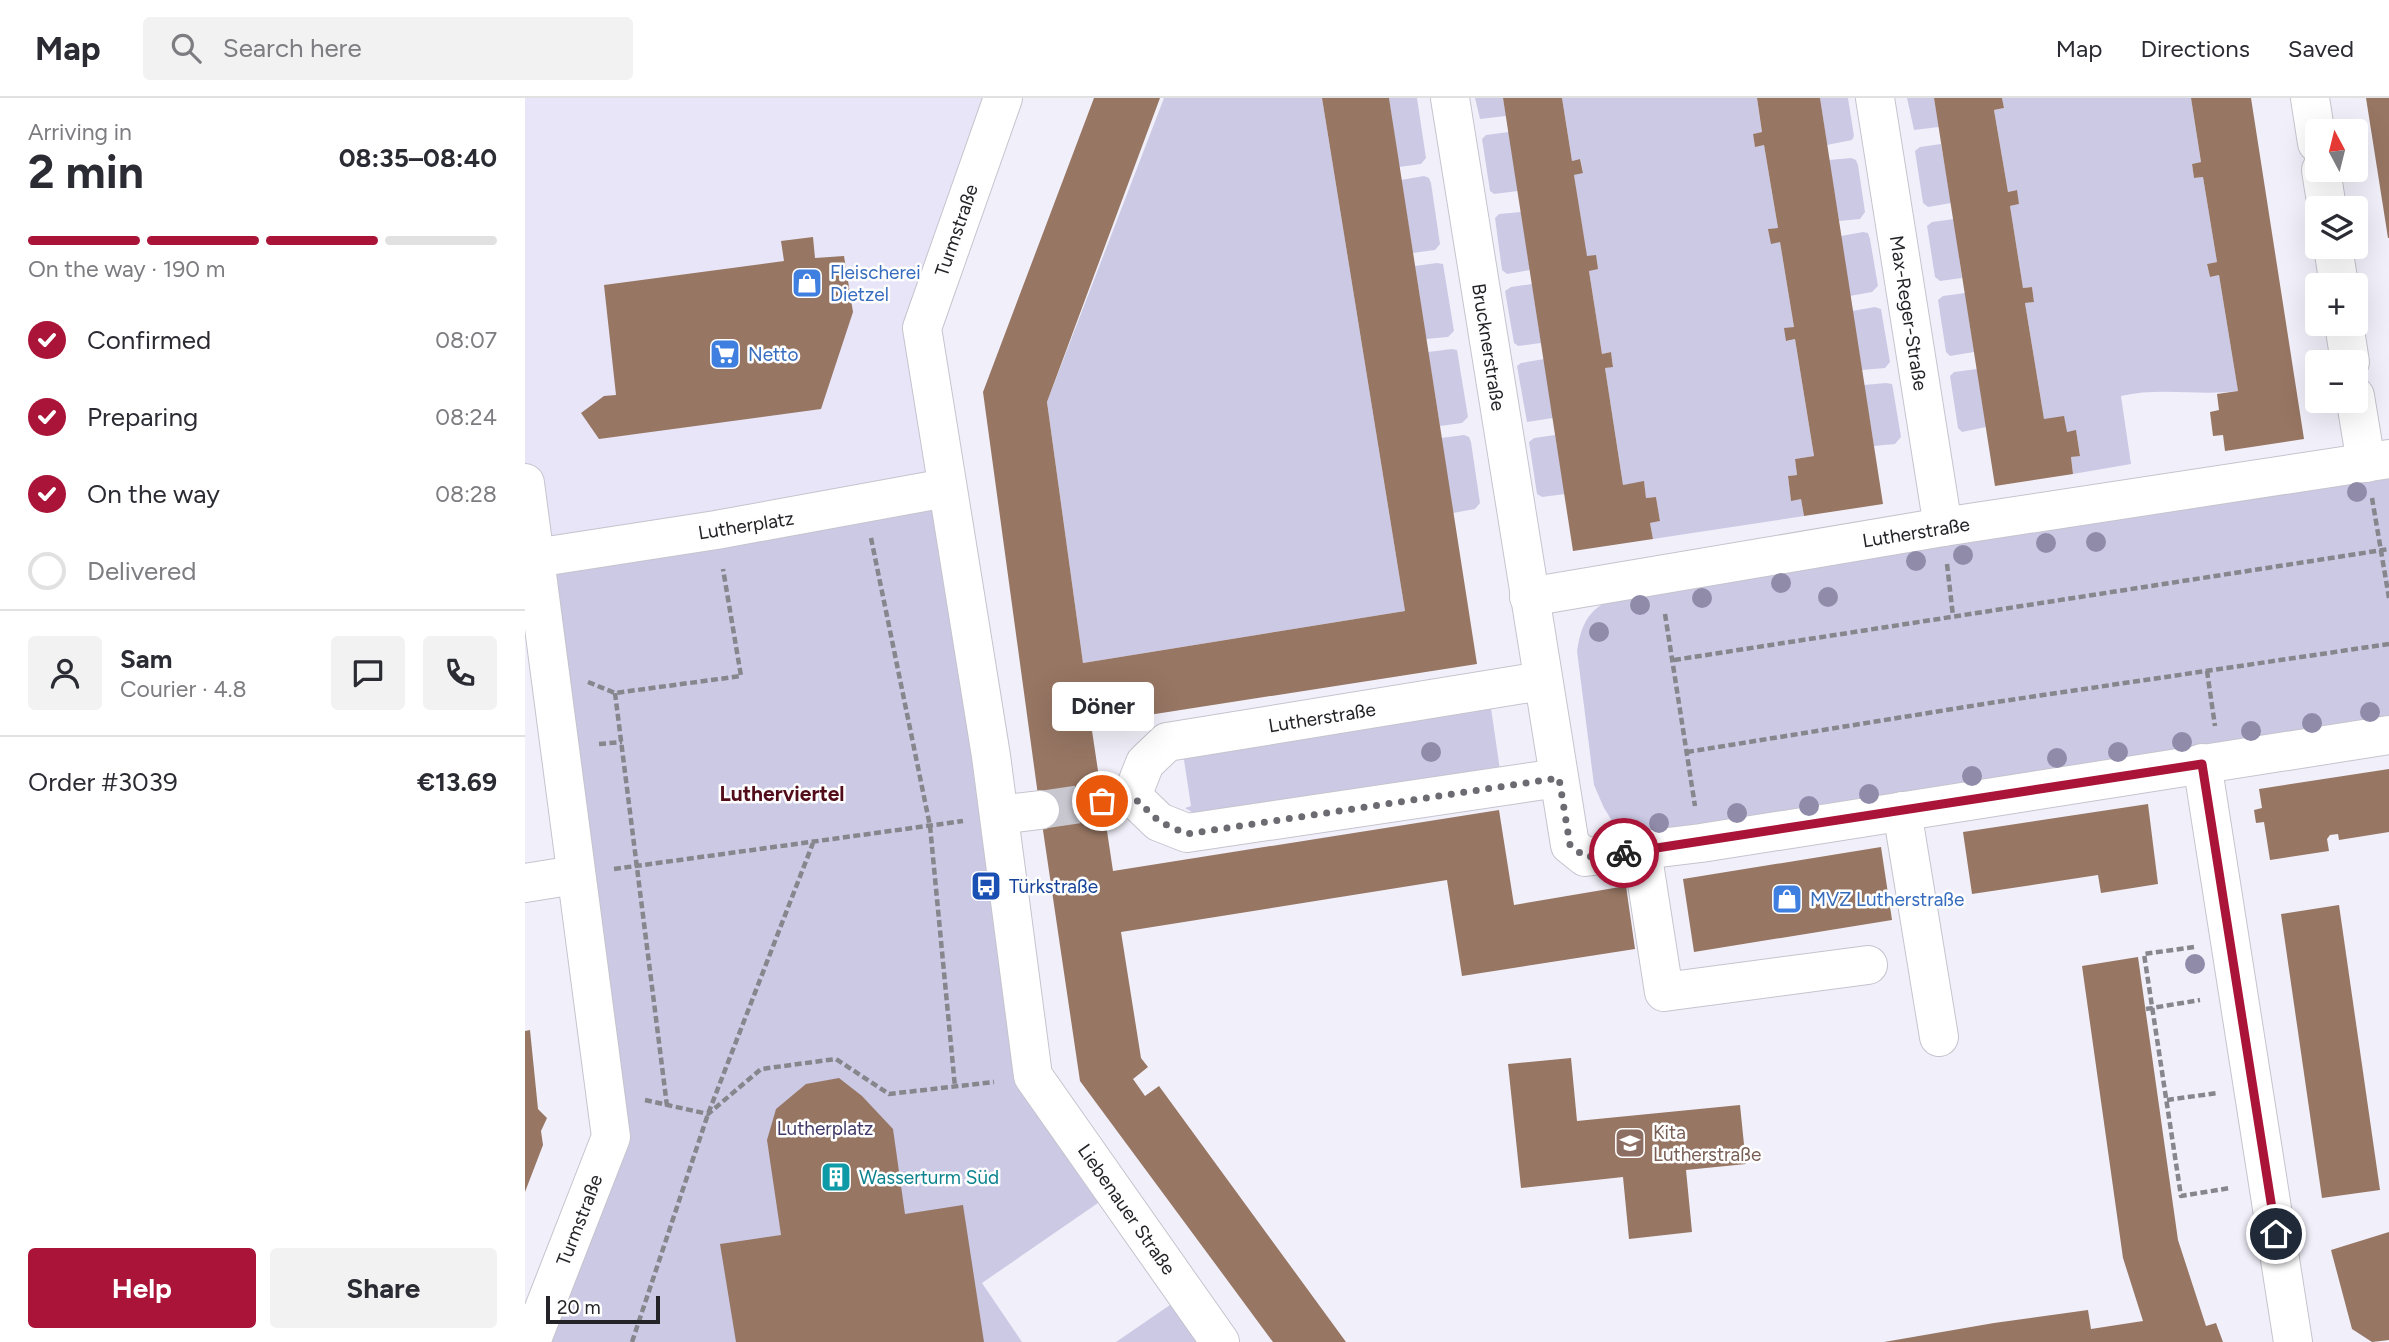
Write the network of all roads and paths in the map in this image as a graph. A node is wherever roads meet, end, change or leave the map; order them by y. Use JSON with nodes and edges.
{"nodes":[{"id":1,"x":1003,"y":98,"type":"edge"},
{"id":2,"x":1450,"y":98,"type":"edge"},
{"id":3,"x":1875,"y":98,"type":"edge"},
{"id":4,"x":2310,"y":98,"type":"edge"},
{"id":5,"x":2313,"y":119,"type":"edge"},
{"id":6,"x":2361,"y":413,"type":"edge"},
{"id":7,"x":2377,"y":461,"type":"edge"},
{"id":8,"x":525,"y":483,"type":"edge"},
{"id":9,"x":946,"y":488,"type":"junction"},
{"id":10,"x":864,"y":505,"type":"junction"},
{"id":11,"x":1943,"y":527,"type":"junction"},
{"id":12,"x":716,"y":530,"type":"junction"},
{"id":13,"x":2389,"y":549,"type":"edge"},
{"id":14,"x":2382,"y":550,"type":"junction"},
{"id":15,"x":535,"y":558,"type":"junction"},
{"id":16,"x":1658,"y":575,"type":"junction"},
{"id":17,"x":1529,"y":597,"type":"junction"},
{"id":18,"x":2389,"y":597,"type":"edge"},
{"id":19,"x":1953,"y":616,"type":"junction"},
{"id":20,"x":2389,"y":644,"type":"edge"},
{"id":21,"x":1674,"y":660,"type":"junction"},
{"id":22,"x":549,"y":666,"type":"junction"},
{"id":23,"x":2207,"y":671,"type":"junction"},
{"id":24,"x":1542,"y":681,"type":"junction"},
{"id":25,"x":615,"y":693,"type":"junction"},
{"id":26,"x":2389,"y":735,"type":"edge"},
{"id":27,"x":1687,"y":752,"type":"junction"},
{"id":28,"x":2211,"y":762,"type":"junction"},
{"id":29,"x":1559,"y":778,"type":"junction"},
{"id":30,"x":1040,"y":810,"type":"tunnel mouth"},
{"id":31,"x":1902,"y":811,"type":"junction"},
{"id":32,"x":999,"y":815,"type":"junction"},
{"id":33,"x":930,"y":826,"type":"junction"},
{"id":34,"x":813,"y":843,"type":"junction"},
{"id":35,"x":1701,"y":843,"type":"junction"},
{"id":36,"x":1642,"y":851,"type":"junction"},
{"id":37,"x":638,"y":865,"type":"junction"},
{"id":38,"x":575,"y":875,"type":"junction"},
{"id":39,"x":525,"y":883,"type":"edge"},
{"id":40,"x":2230,"y":942,"type":"junction"},
{"id":41,"x":2138,"y":953,"type":"dead end"},
{"id":42,"x":2144,"y":954,"type":"junction"},
{"id":43,"x":1868,"y":965,"type":"dead end"},
{"id":44,"x":2178,"y":1004,"type":"dead end"},
{"id":45,"x":2153,"y":1008,"type":"junction"},
{"id":46,"x":2146,"y":1009,"type":"dead end"},
{"id":47,"x":1938,"y":1037,"type":"dead end"},
{"id":48,"x":1033,"y":1076,"type":"junction"},
{"id":49,"x":955,"y":1087,"type":"junction"},
{"id":50,"x":605,"y":1089,"type":"junction"},
{"id":51,"x":2183,"y":1098,"type":"dead end"},
{"id":52,"x":2167,"y":1100,"type":"junction"},
{"id":53,"x":667,"y":1105,"type":"junction"},
{"id":54,"x":708,"y":1114,"type":"junction"},
{"id":55,"x":2197,"y":1194,"type":"dead end"},
{"id":56,"x":531,"y":1342,"type":"edge"},
{"id":57,"x":632,"y":1342,"type":"edge"},
{"id":58,"x":1220,"y":1342,"type":"edge"},
{"id":59,"x":2293,"y":1342,"type":"edge"}],
"edges":[{"from":1,"to":9,"type":"street","name":"Turmstraße"},
{"from":2,"to":17,"type":"street","name":"Brucknerstraße"},
{"from":3,"to":11,"type":"street","name":"Max-Reger-Straße"},
{"from":4,"to":5,"type":"street"},
{"from":6,"to":7,"type":"street"},
{"from":7,"to":11,"type":"street","name":"Lutherstraße"},
{"from":7,"to":14,"type":"path"},
{"from":8,"to":15,"type":"street"},
{"from":9,"to":10,"type":"street","name":"Lutherplatz"},
{"from":9,"to":32,"type":"street"},
{"from":10,"to":12,"type":"street","name":"Lutherplatz"},
{"from":10,"to":33,"type":"path"},
{"from":11,"to":16,"type":"street","name":"Lutherstraße"},
{"from":11,"to":19,"type":"path"},
{"from":12,"to":15,"type":"street","name":"Lutherplatz"},
{"from":12,"to":25,"type":"path"},
{"from":13,"to":14,"type":"path"},
{"from":14,"to":18,"type":"path"},
{"from":14,"to":19,"type":"path"},
{"from":15,"to":22,"type":"street"},
{"from":16,"to":17,"type":"street","name":"Lutherstraße"},
{"from":16,"to":21,"type":"path"},
{"from":17,"to":24,"type":"street"},
{"from":19,"to":21,"type":"path"},
{"from":20,"to":23,"type":"path"},
{"from":21,"to":27,"type":"path"},
{"from":22,"to":25,"type":"path"},
{"from":22,"to":38,"type":"street"},
{"from":23,"to":27,"type":"path"},
{"from":23,"to":28,"type":"path"},
{"from":24,"to":29,"type":"street"},
{"from":24,"to":29,"type":"street","name":"Lutherstraße"},
{"from":25,"to":37,"type":"path"},
{"from":26,"to":28,"type":"street"},
{"from":27,"to":35,"type":"path"},
{"from":28,"to":31,"type":"street"},
{"from":28,"to":40,"type":"street"},
{"from":29,"to":36,"type":"street"},
{"from":30,"to":32,"type":"street"},
{"from":31,"to":35,"type":"street"},
{"from":31,"to":47,"type":"street"},
{"from":32,"to":33,"type":"path"},
{"from":32,"to":48,"type":"street"},
{"from":33,"to":34,"type":"path"},
{"from":33,"to":49,"type":"path"},
{"from":34,"to":37,"type":"path"},
{"from":34,"to":54,"type":"path"},
{"from":35,"to":36,"type":"street"},
{"from":36,"to":43,"type":"street"},
{"from":37,"to":38,"type":"path"},
{"from":37,"to":53,"type":"path"},
{"from":38,"to":39,"type":"street"},
{"from":38,"to":50,"type":"street"},
{"from":40,"to":42,"type":"path"},
{"from":40,"to":59,"type":"street"},
{"from":41,"to":42,"type":"path"},
{"from":42,"to":45,"type":"path"},
{"from":44,"to":45,"type":"path"},
{"from":45,"to":46,"type":"path"},
{"from":45,"to":52,"type":"path"},
{"from":48,"to":49,"type":"path"},
{"from":48,"to":58,"type":"street","name":"Liebenauer Straße"},
{"from":49,"to":54,"type":"path"},
{"from":50,"to":53,"type":"path"},
{"from":50,"to":56,"type":"street","name":"Turmstraße"},
{"from":51,"to":52,"type":"path"},
{"from":52,"to":55,"type":"path"},
{"from":53,"to":54,"type":"path"},
{"from":54,"to":57,"type":"path"}]}
